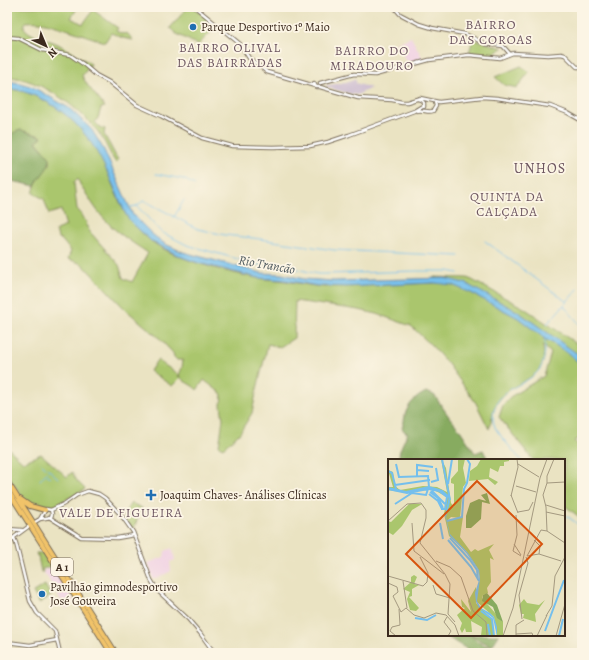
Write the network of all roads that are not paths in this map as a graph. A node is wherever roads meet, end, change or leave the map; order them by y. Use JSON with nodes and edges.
{"nodes":[{"id":1,"x":195,"y":7,"type":"edge"},
{"id":2,"x":394,"y":7,"type":"edge"},
{"id":3,"x":7,"y":37,"type":"edge"},
{"id":4,"x":510,"y":54,"type":"junction"},
{"id":5,"x":582,"y":68,"type":"edge"},
{"id":6,"x":314,"y":85,"type":"junction"},
{"id":7,"x":320,"y":85,"type":"junction"},
{"id":8,"x":418,"y":99,"type":"junction"},
{"id":9,"x":428,"y":100,"type":"junction"},
{"id":10,"x":434,"y":101,"type":"junction"},
{"id":11,"x":445,"y":101,"type":"junction"},
{"id":12,"x":424,"y":104,"type":"junction"},
{"id":13,"x":436,"y":106,"type":"junction"},
{"id":14,"x":425,"y":110,"type":"junction"},
{"id":15,"x":414,"y":111,"type":"junction"},
{"id":16,"x":582,"y":121,"type":"edge"},
{"id":17,"x":7,"y":481,"type":"edge"},
{"id":18,"x":7,"y":489,"type":"edge"},
{"id":19,"x":18,"y":498,"type":"junction"},
{"id":20,"x":51,"y":510,"type":"junction"},
{"id":21,"x":44,"y":511,"type":"junction"},
{"id":22,"x":49,"y":518,"type":"junction"},
{"id":23,"x":40,"y":519,"type":"junction"},
{"id":24,"x":35,"y":522,"type":"dead end"},
{"id":25,"x":28,"y":527,"type":"dead end"},
{"id":26,"x":13,"y":530,"type":"junction"},
{"id":27,"x":22,"y":530,"type":"junction"},
{"id":28,"x":8,"y":532,"type":"edge"},
{"id":29,"x":134,"y":534,"type":"junction"},
{"id":30,"x":15,"y":537,"type":"junction"},
{"id":31,"x":11,"y":542,"type":"junction"},
{"id":32,"x":16,"y":542,"type":"junction"},
{"id":33,"x":7,"y":550,"type":"edge"},
{"id":34,"x":57,"y":640,"type":"junction"},
{"id":35,"x":7,"y":642,"type":"edge"},
{"id":36,"x":60,"y":653,"type":"edge"},
{"id":37,"x":111,"y":653,"type":"edge"},
{"id":38,"x":116,"y":653,"type":"edge"},
{"id":39,"x":216,"y":653,"type":"edge"}],
"edges":[{"from":1,"to":6,"type":"street"},
{"from":2,"to":4,"type":"street"},
{"from":3,"to":15,"type":"street"},
{"from":4,"to":5,"type":"street"},
{"from":4,"to":7,"type":"street"},
{"from":6,"to":7,"type":"street"},
{"from":6,"to":7,"type":"street"},
{"from":7,"to":8,"type":"street"},
{"from":8,"to":9,"type":"street"},
{"from":8,"to":12,"type":"street"},
{"from":9,"to":10,"type":"street"},
{"from":9,"to":12,"type":"street"},
{"from":10,"to":11,"type":"street"},
{"from":10,"to":13,"type":"street"},
{"from":11,"to":13,"type":"street"},
{"from":11,"to":16,"type":"street"},
{"from":12,"to":14,"type":"street"},
{"from":12,"to":15,"type":"street"},
{"from":13,"to":14,"type":"street"},
{"from":14,"to":15,"type":"street"},
{"from":17,"to":19,"type":"highway","number":"A 1"},
{"from":18,"to":37,"type":"highway","number":"A 1"},
{"from":19,"to":21,"type":"highway"},
{"from":19,"to":38,"type":"highway","number":"A 1"},
{"from":20,"to":21,"type":"street"},
{"from":20,"to":22,"type":"street"},
{"from":20,"to":29,"type":"street"},
{"from":21,"to":22,"type":"street"},
{"from":21,"to":23,"type":"street"},
{"from":22,"to":23,"type":"street"},
{"from":22,"to":29,"type":"street"},
{"from":23,"to":24,"type":"street"},
{"from":25,"to":27,"type":"street"},
{"from":26,"to":27,"type":"street"},
{"from":26,"to":28,"type":"street"},
{"from":26,"to":30,"type":"street"},
{"from":27,"to":30,"type":"street"},
{"from":28,"to":30,"type":"street"},
{"from":28,"to":31,"type":"street"},
{"from":29,"to":39,"type":"street"},
{"from":30,"to":31,"type":"street"},
{"from":30,"to":32,"type":"street"},
{"from":31,"to":32,"type":"street"},
{"from":31,"to":33,"type":"street"},
{"from":32,"to":34,"type":"street"},
{"from":34,"to":35,"type":"street"},
{"from":34,"to":36,"type":"street"}]}
